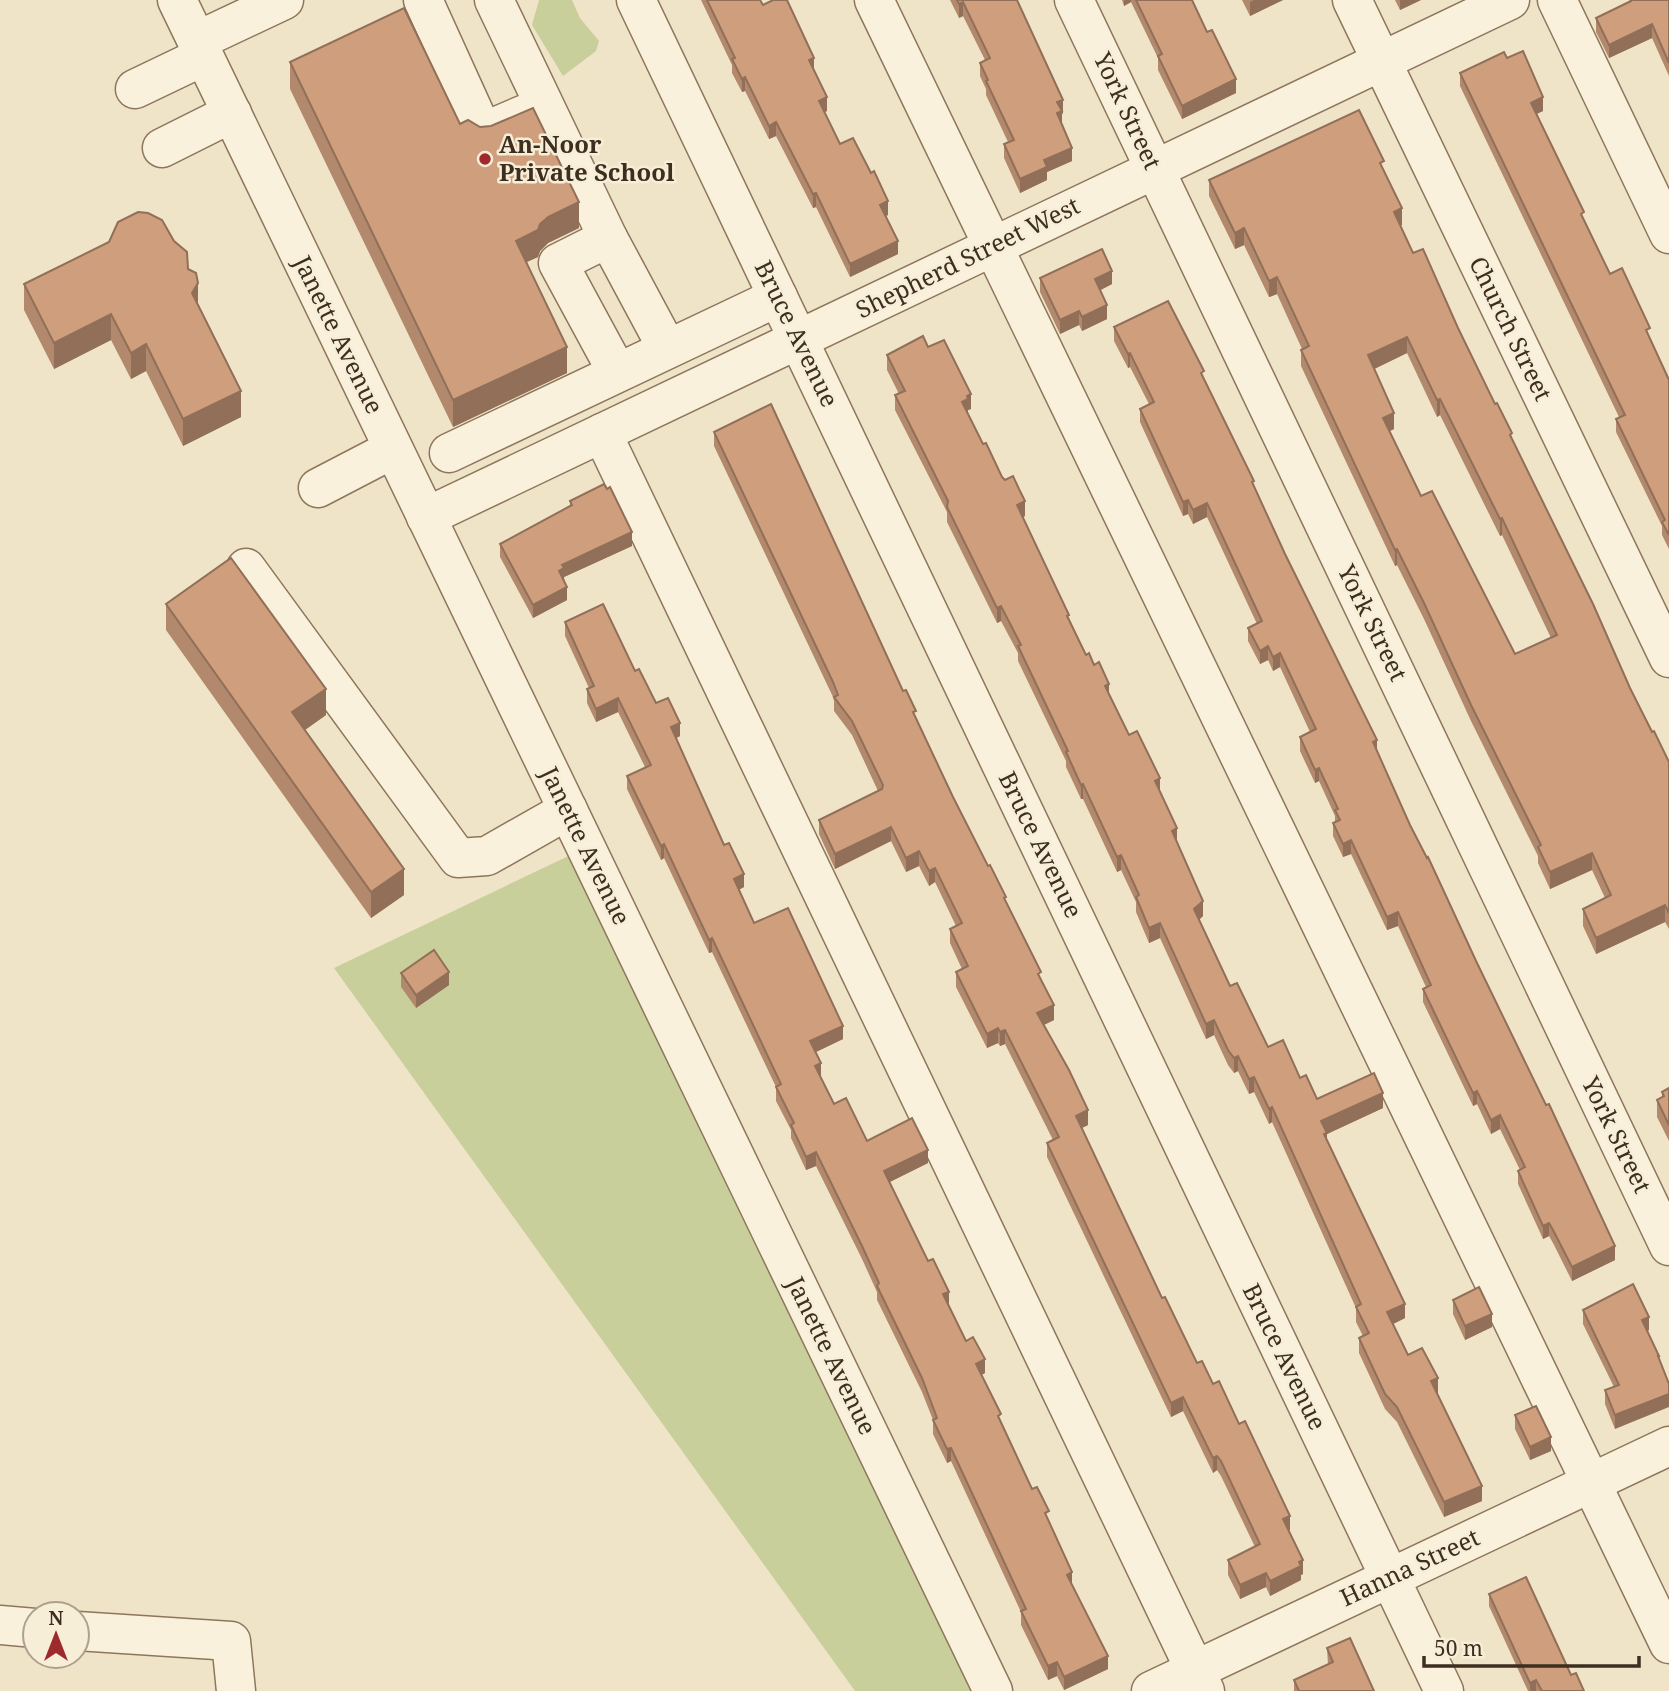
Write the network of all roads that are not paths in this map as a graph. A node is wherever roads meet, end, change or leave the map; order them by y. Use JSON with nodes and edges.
{"nodes":[{"id":1,"x":177,"y":0,"type":"edge"},
{"id":2,"x":284,"y":0,"type":"edge"},
{"id":3,"x":423,"y":0,"type":"edge"},
{"id":4,"x":494,"y":0,"type":"edge"},
{"id":5,"x":636,"y":0,"type":"edge"},
{"id":6,"x":874,"y":0,"type":"edge"},
{"id":7,"x":1074,"y":0,"type":"edge"},
{"id":8,"x":1352,"y":0,"type":"edge"},
{"id":9,"x":1510,"y":0,"type":"edge"},
{"id":10,"x":1557,"y":0,"type":"edge"},
{"id":11,"x":200,"y":49,"type":"junction"},
{"id":12,"x":1381,"y":61,"type":"junction"},
{"id":13,"x":135,"y":89,"type":"dead end"},
{"id":14,"x":545,"y":106,"type":"junction"},
{"id":15,"x":232,"y":113,"type":"junction"},
{"id":16,"x":162,"y":148,"type":"dead end"},
{"id":17,"x":1155,"y":169,"type":"junction"},
{"id":18,"x":1669,"y":234,"type":"edge"},
{"id":19,"x":608,"y":238,"type":"junction"},
{"id":20,"x":993,"y":246,"type":"junction"},
{"id":21,"x":778,"y":297,"type":"junction"},
{"id":22,"x":799,"y":339,"type":"junction"},
{"id":23,"x":667,"y":348,"type":"junction"},
{"id":24,"x":603,"y":378,"type":"junction"},
{"id":25,"x":608,"y":430,"type":"junction"},
{"id":26,"x":393,"y":449,"type":"junction"},
{"id":27,"x":449,"y":453,"type":"dead end"},
{"id":28,"x":318,"y":488,"type":"dead end"},
{"id":29,"x":426,"y":517,"type":"junction"},
{"id":30,"x":246,"y":568,"type":"dead end"},
{"id":31,"x":1669,"y":658,"type":"edge"},
{"id":32,"x":568,"y":810,"type":"junction"},
{"id":33,"x":1669,"y":1246,"type":"edge"},
{"id":34,"x":1669,"y":1446,"type":"edge"},
{"id":35,"x":1591,"y":1483,"type":"junction"},
{"id":36,"x":1390,"y":1578,"type":"junction"},
{"id":37,"x":0,"y":1626,"type":"edge"},
{"id":38,"x":21,"y":1627,"type":"edge"},
{"id":39,"x":91,"y":1631,"type":"edge"},
{"id":40,"x":1669,"y":1644,"type":"edge"},
{"id":41,"x":1200,"y":1681,"type":"edge"},
{"id":42,"x":236,"y":1691,"type":"edge"},
{"id":43,"x":993,"y":1691,"type":"edge"},
{"id":44,"x":1151,"y":1691,"type":"edge"},
{"id":45,"x":1444,"y":1691,"type":"edge"}],
"edges":[{"from":1,"to":11,"type":"street","name":"Janette Avenue"},
{"from":2,"to":11,"type":"street"},
{"from":3,"to":14,"type":"street"},
{"from":4,"to":14,"type":"street"},
{"from":5,"to":21,"type":"street","name":"Bruce Avenue"},
{"from":6,"to":20,"type":"street"},
{"from":7,"to":17,"type":"street","name":"York Street"},
{"from":8,"to":12,"type":"street","name":"Church Street"},
{"from":9,"to":12,"type":"street","name":"Shepherd Street West"},
{"from":10,"to":18,"type":"street"},
{"from":11,"to":13,"type":"street"},
{"from":11,"to":15,"type":"street","name":"Janette Avenue"},
{"from":12,"to":17,"type":"street","name":"Shepherd Street West"},
{"from":12,"to":31,"type":"street","name":"Church Street"},
{"from":14,"to":19,"type":"street"},
{"from":15,"to":16,"type":"street"},
{"from":15,"to":26,"type":"street","name":"Janette Avenue"},
{"from":17,"to":20,"type":"street","name":"Shepherd Street West"},
{"from":17,"to":33,"type":"street","name":"York Street"},
{"from":19,"to":23,"type":"street"},
{"from":19,"to":24,"type":"street"},
{"from":20,"to":22,"type":"street","name":"Shepherd Street West"},
{"from":20,"to":35,"type":"street"},
{"from":21,"to":22,"type":"street","name":"Bruce Avenue"},
{"from":21,"to":23,"type":"street"},
{"from":22,"to":25,"type":"street","name":"Shepherd Street West"},
{"from":22,"to":36,"type":"street","name":"Bruce Avenue"},
{"from":23,"to":24,"type":"street"},
{"from":24,"to":25,"type":"street"},
{"from":24,"to":27,"type":"street"},
{"from":25,"to":29,"type":"street","name":"Shepherd Street West"},
{"from":25,"to":41,"type":"street"},
{"from":26,"to":28,"type":"street"},
{"from":26,"to":29,"type":"street","name":"Janette Avenue"},
{"from":29,"to":32,"type":"street","name":"Janette Avenue"},
{"from":30,"to":32,"type":"street"},
{"from":32,"to":43,"type":"street","name":"Janette Avenue"},
{"from":34,"to":35,"type":"street","name":"Hanna Street"},
{"from":35,"to":36,"type":"street","name":"Hanna Street"},
{"from":35,"to":40,"type":"street"},
{"from":36,"to":41,"type":"street","name":"Hanna Street"},
{"from":36,"to":45,"type":"street","name":"Bruce Avenue"},
{"from":37,"to":38,"type":"street"},
{"from":39,"to":42,"type":"street"},
{"from":41,"to":44,"type":"street","name":"Hanna Street"}]}
